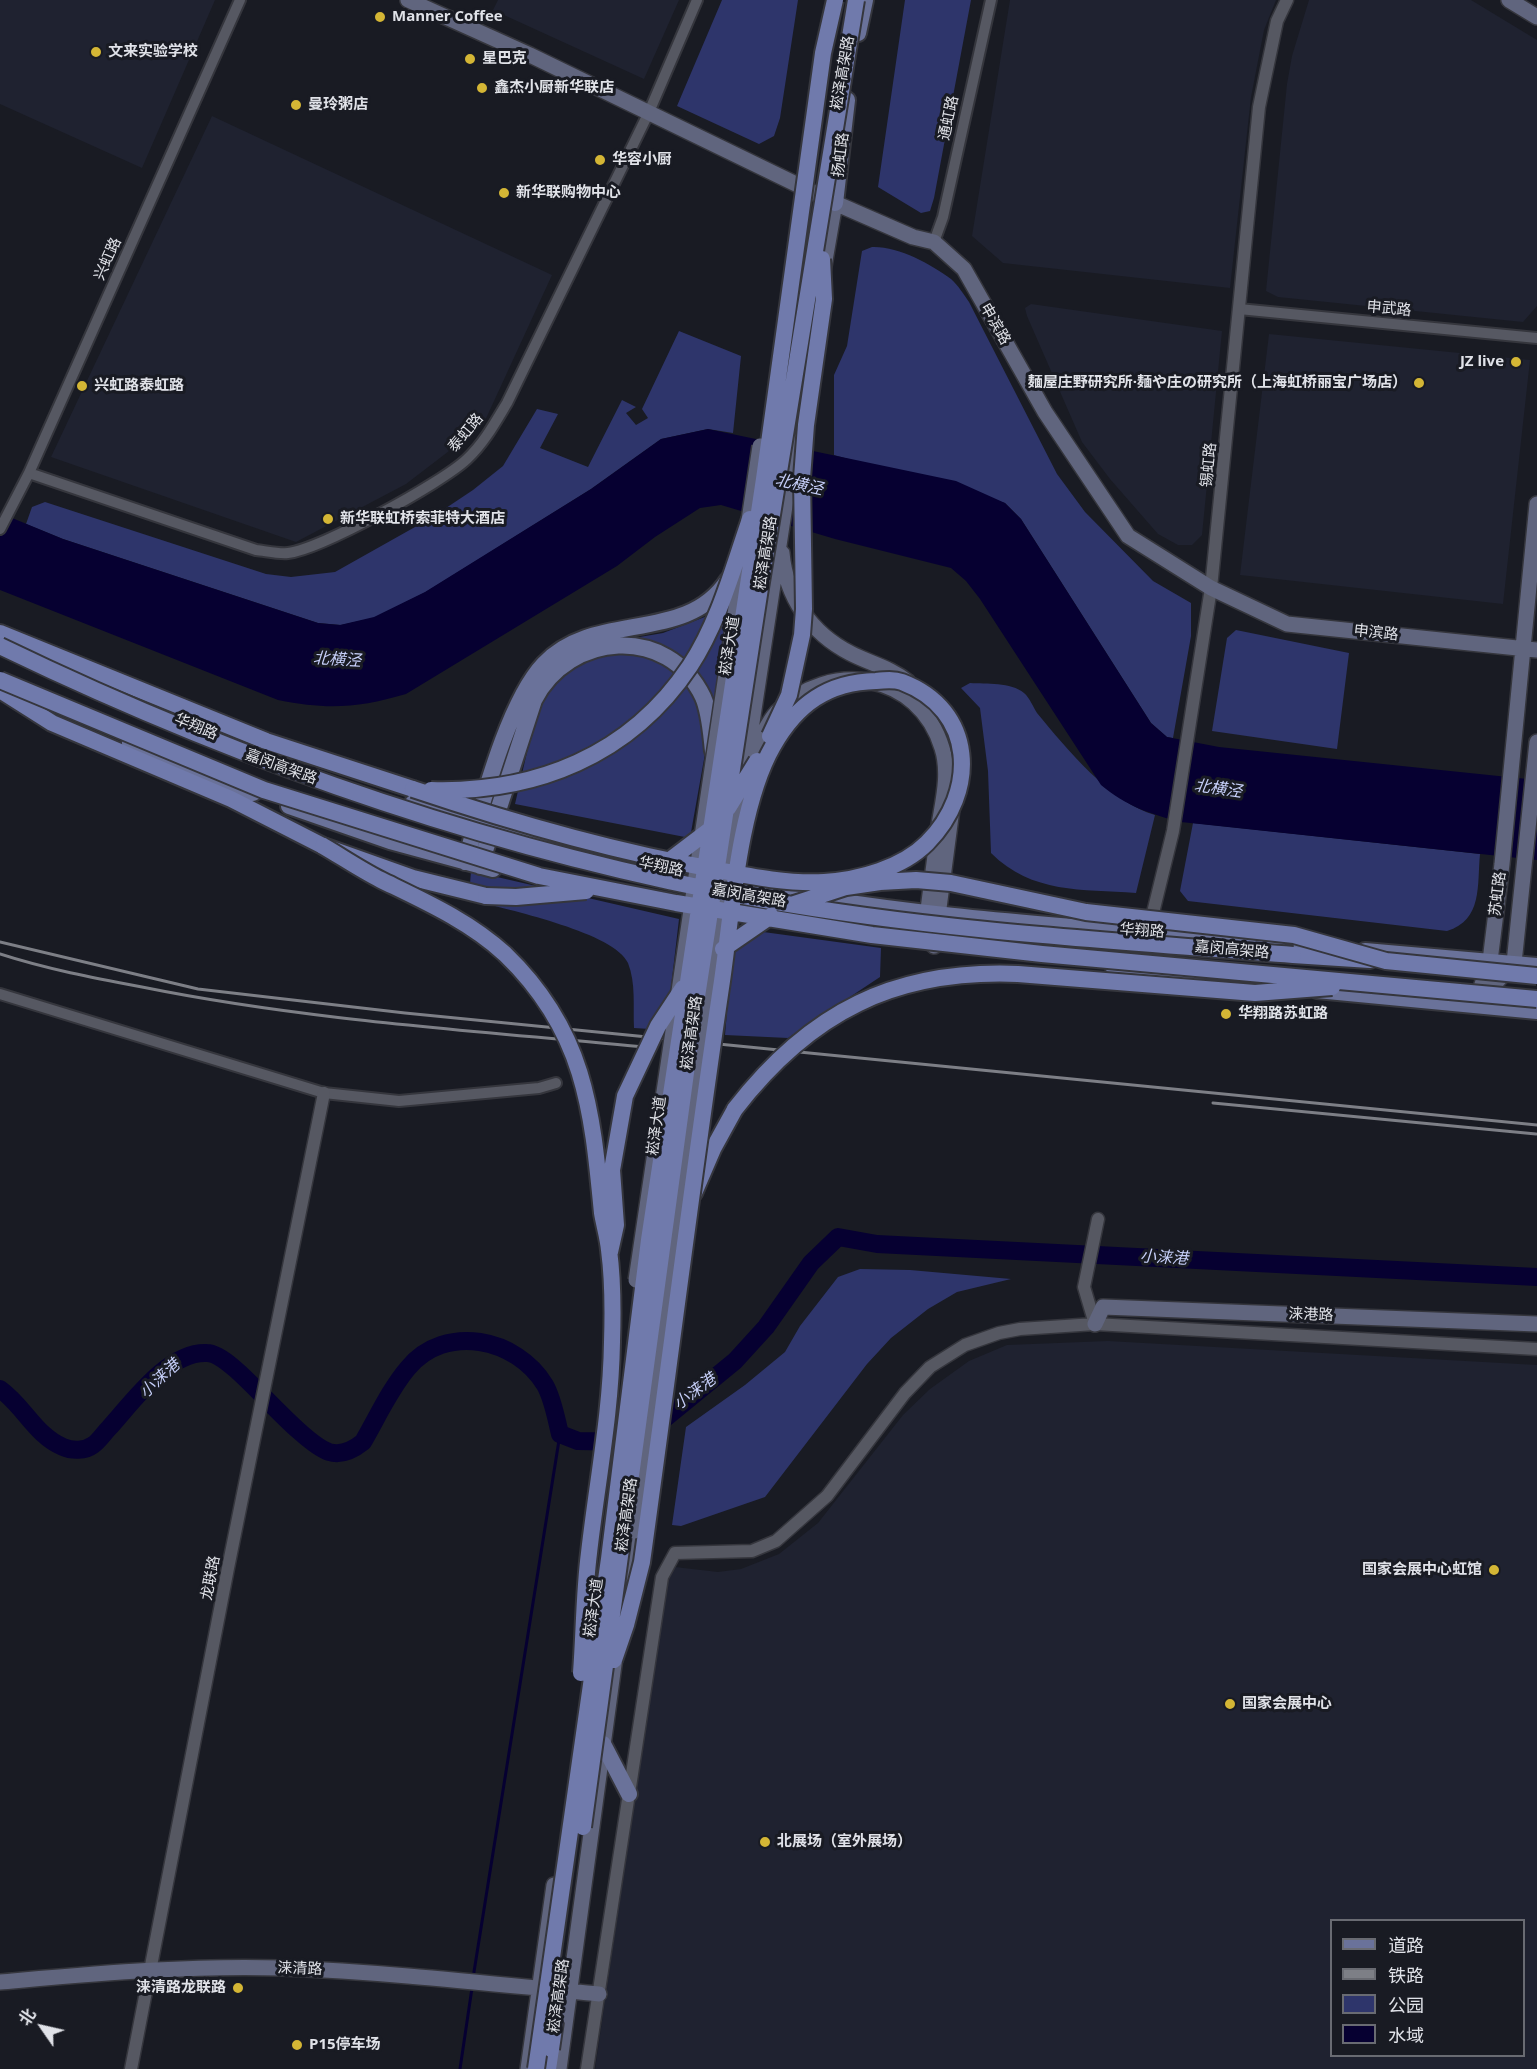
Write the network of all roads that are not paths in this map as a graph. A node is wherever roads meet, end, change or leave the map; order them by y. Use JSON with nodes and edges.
{"nodes":[{"id":1,"x":240,"y":0,"type":"edge"},
{"id":2,"x":408,"y":0,"type":"edge"},
{"id":3,"x":697,"y":0,"type":"edge"},
{"id":4,"x":834,"y":0,"type":"edge"},
{"id":5,"x":856,"y":0,"type":"edge"},
{"id":6,"x":865,"y":0,"type":"edge"},
{"id":7,"x":991,"y":0,"type":"edge"},
{"id":8,"x":1287,"y":0,"type":"edge"},
{"id":9,"x":1509,"y":0,"type":"edge"},
{"id":10,"x":1537,"y":17,"type":"edge"},
{"id":11,"x":649,"y":112,"type":"junction"},
{"id":12,"x":798,"y":186,"type":"junction"},
{"id":13,"x":835,"y":203,"type":"junction"},
{"id":14,"x":821,"y":222,"type":"junction"},
{"id":15,"x":934,"y":242,"type":"junction"},
{"id":16,"x":1239,"y":309,"type":"junction"},
{"id":17,"x":1537,"y":338,"type":"edge"},
{"id":18,"x":29,"y":473,"type":"junction"},
{"id":19,"x":764,"y":478,"type":"junction"},
{"id":20,"x":1537,"y":504,"type":"edge"},
{"id":21,"x":0,"y":529,"type":"edge"},
{"id":22,"x":780,"y":533,"type":"junction"},
{"id":23,"x":744,"y":557,"type":"junction"},
{"id":24,"x":1211,"y":588,"type":"junction"},
{"id":25,"x":0,"y":634,"type":"edge"},
{"id":26,"x":0,"y":646,"type":"edge"},
{"id":27,"x":1530,"y":649,"type":"edge"},
{"id":28,"x":0,"y":680,"type":"edge"},
{"id":29,"x":0,"y":688,"type":"edge"},
{"id":30,"x":939,"y":724,"type":"junction"},
{"id":31,"x":1537,"y":742,"type":"edge"},
{"id":32,"x":713,"y":753,"type":"junction"},
{"id":33,"x":744,"y":775,"type":"junction"},
{"id":34,"x":413,"y":789,"type":"junction"},
{"id":35,"x":485,"y":825,"type":"junction"},
{"id":36,"x":323,"y":846,"type":"junction"},
{"id":37,"x":472,"y":864,"type":"junction"},
{"id":38,"x":933,"y":913,"type":"junction"},
{"id":39,"x":1149,"y":932,"type":"junction"},
{"id":40,"x":929,"y":946,"type":"junction"},
{"id":41,"x":1386,"y":961,"type":"junction"},
{"id":42,"x":1490,"y":961,"type":"junction"},
{"id":43,"x":1514,"y":963,"type":"junction"},
{"id":44,"x":1537,"y":966,"type":"edge"},
{"id":45,"x":1537,"y":976,"type":"edge"},
{"id":46,"x":1381,"y":983,"type":"junction"},
{"id":47,"x":0,"y":994,"type":"edge"},
{"id":48,"x":1537,"y":999,"type":"edge"},
{"id":49,"x":1475,"y":1005,"type":"junction"},
{"id":50,"x":1537,"y":1011,"type":"edge"},
{"id":51,"x":556,"y":1083,"type":"dead end"},
{"id":52,"x":324,"y":1093,"type":"junction"},
{"id":53,"x":694,"y":1194,"type":"junction"},
{"id":54,"x":1098,"y":1219,"type":"dead end"},
{"id":55,"x":609,"y":1252,"type":"junction"},
{"id":56,"x":1095,"y":1324,"type":"junction"},
{"id":57,"x":1537,"y":1324,"type":"edge"},
{"id":58,"x":1537,"y":1348,"type":"edge"},
{"id":59,"x":600,"y":1698,"type":"junction"},
{"id":60,"x":603,"y":1744,"type":"junction"},
{"id":61,"x":629,"y":1794,"type":"junction"},
{"id":62,"x":568,"y":1849,"type":"junction"},
{"id":63,"x":150,"y":1972,"type":"junction"},
{"id":64,"x":0,"y":1982,"type":"edge"},
{"id":65,"x":539,"y":1987,"type":"junction"},
{"id":66,"x":569,"y":1991,"type":"junction"},
{"id":67,"x":599,"y":1994,"type":"junction"},
{"id":68,"x":131,"y":2069,"type":"edge"},
{"id":69,"x":528,"y":2069,"type":"edge"},
{"id":70,"x":536,"y":2069,"type":"edge"},
{"id":71,"x":550,"y":2069,"type":"edge"},
{"id":72,"x":559,"y":2069,"type":"edge"},
{"id":73,"x":587,"y":2069,"type":"edge"}],
"edges":[{"from":1,"to":18,"type":"street","name":"兴虹路"},
{"from":2,"to":11,"type":"main road","name":"申滨路"},
{"from":3,"to":11,"type":"street","name":"泰虹路"},
{"from":4,"to":12,"type":"main road"},
{"from":4,"to":19,"type":"highway","name":"崧泽高架路","bridge":true},
{"from":5,"to":14,"type":"highway","name":"崧泽高架路","bridge":true},
{"from":6,"to":13,"type":"main road","name":"扬虹路"},
{"from":7,"to":15,"type":"street","name":"通虹路"},
{"from":8,"to":16,"type":"street","name":"锡虹路"},
{"from":9,"to":10,"type":"main road"},
{"from":11,"to":12,"type":"main road","name":"申滨路"},
{"from":11,"to":18,"type":"street","name":"泰虹路"},
{"from":12,"to":13,"type":"main road","name":"申滨路"},
{"from":12,"to":23,"type":"main road","name":"崧泽大道","bridge":true},
{"from":13,"to":15,"type":"main road","name":"申滨路"},
{"from":13,"to":22,"type":"main road","name":"崧泽大道"},
{"from":14,"to":36,"type":"highway","bridge":true},
{"from":14,"to":59,"type":"highway","name":"崧泽高架路","bridge":true},
{"from":15,"to":24,"type":"main road","name":"申滨路"},
{"from":16,"to":17,"type":"street","name":"申武路"},
{"from":16,"to":24,"type":"street","name":"锡虹路"},
{"from":18,"to":21,"type":"street","name":"兴虹路"},
{"from":19,"to":34,"type":"highway","bridge":true},
{"from":19,"to":62,"type":"highway","name":"崧泽高架路","bridge":true},
{"from":20,"to":27,"type":"main road","name":"苏虹路"},
{"from":22,"to":30,"type":"main road","bridge":true},
{"from":22,"to":33,"type":"main road","name":"崧泽大道"},
{"from":23,"to":32,"type":"main road","name":"崧泽大道","bridge":true},
{"from":23,"to":35,"type":"main road","bridge":true},
{"from":24,"to":27,"type":"main road","name":"申滨路"},
{"from":24,"to":39,"type":"street","name":"锡虹路"},
{"from":25,"to":34,"type":"highway"},
{"from":25,"to":35,"type":"main road","name":"华翔路"},
{"from":26,"to":41,"type":"highway","name":"嘉闵高架路","bridge":true},
{"from":27,"to":42,"type":"main road","name":"苏虹路"},
{"from":28,"to":46,"type":"highway","name":"嘉闵高架路","bridge":true},
{"from":29,"to":36,"type":"highway"},
{"from":29,"to":37,"type":"main road"},
{"from":30,"to":33,"type":"main road","bridge":true},
{"from":30,"to":38,"type":"main road"},
{"from":31,"to":43,"type":"main road","name":"苏虹路"},
{"from":32,"to":35,"type":"main road","bridge":true},
{"from":32,"to":65,"type":"main road","name":"崧泽大道","bridge":true},
{"from":33,"to":60,"type":"main road","name":"崧泽大道","bridge":true},
{"from":34,"to":53,"type":"highway","bridge":true},
{"from":35,"to":37,"type":"main road"},
{"from":35,"to":38,"type":"main road","name":"华翔路"},
{"from":36,"to":55,"type":"highway","bridge":true},
{"from":37,"to":40,"type":"main road"},
{"from":38,"to":39,"type":"main road","name":"华翔路"},
{"from":38,"to":40,"type":"main road"},
{"from":39,"to":42,"type":"main road","name":"华翔路"},
{"from":40,"to":49,"type":"main road"},
{"from":41,"to":45,"type":"highway","name":"嘉闵高架路","bridge":true},
{"from":41,"to":55,"type":"highway","bridge":true},
{"from":42,"to":43,"type":"main road","name":"华翔路"},
{"from":42,"to":49,"type":"main road","name":"苏虹路"},
{"from":43,"to":44,"type":"main road","name":"华翔路"},
{"from":43,"to":49,"type":"main road"},
{"from":46,"to":48,"type":"highway","name":"嘉闵高架路","bridge":true},
{"from":46,"to":53,"type":"highway","bridge":true},
{"from":47,"to":52,"type":"street"},
{"from":49,"to":50,"type":"main road"},
{"from":51,"to":52,"type":"street"},
{"from":52,"to":63,"type":"street","name":"龙联路"},
{"from":53,"to":59,"type":"highway","bridge":true},
{"from":54,"to":56,"type":"street"},
{"from":55,"to":62,"type":"highway","bridge":true},
{"from":56,"to":57,"type":"main road","name":"涞港路"},
{"from":56,"to":58,"type":"street"},
{"from":56,"to":61,"type":"street"},
{"from":59,"to":71,"type":"highway","name":"崧泽高架路","bridge":true},
{"from":60,"to":61,"type":"main road"},
{"from":60,"to":66,"type":"main road","name":"崧泽大道"},
{"from":61,"to":67,"type":"street"},
{"from":62,"to":70,"type":"highway","name":"崧泽高架路","bridge":true},
{"from":63,"to":64,"type":"main road","name":"涞清路"},
{"from":63,"to":65,"type":"main road","name":"涞清路"},
{"from":63,"to":68,"type":"street","name":"龙联路"},
{"from":65,"to":66,"type":"main road","name":"涞清路"},
{"from":65,"to":69,"type":"main road","name":"崧泽大道"},
{"from":66,"to":67,"type":"main road","name":"涞清路"},
{"from":66,"to":72,"type":"main road","name":"崧泽大道"},
{"from":67,"to":73,"type":"street"}]}
